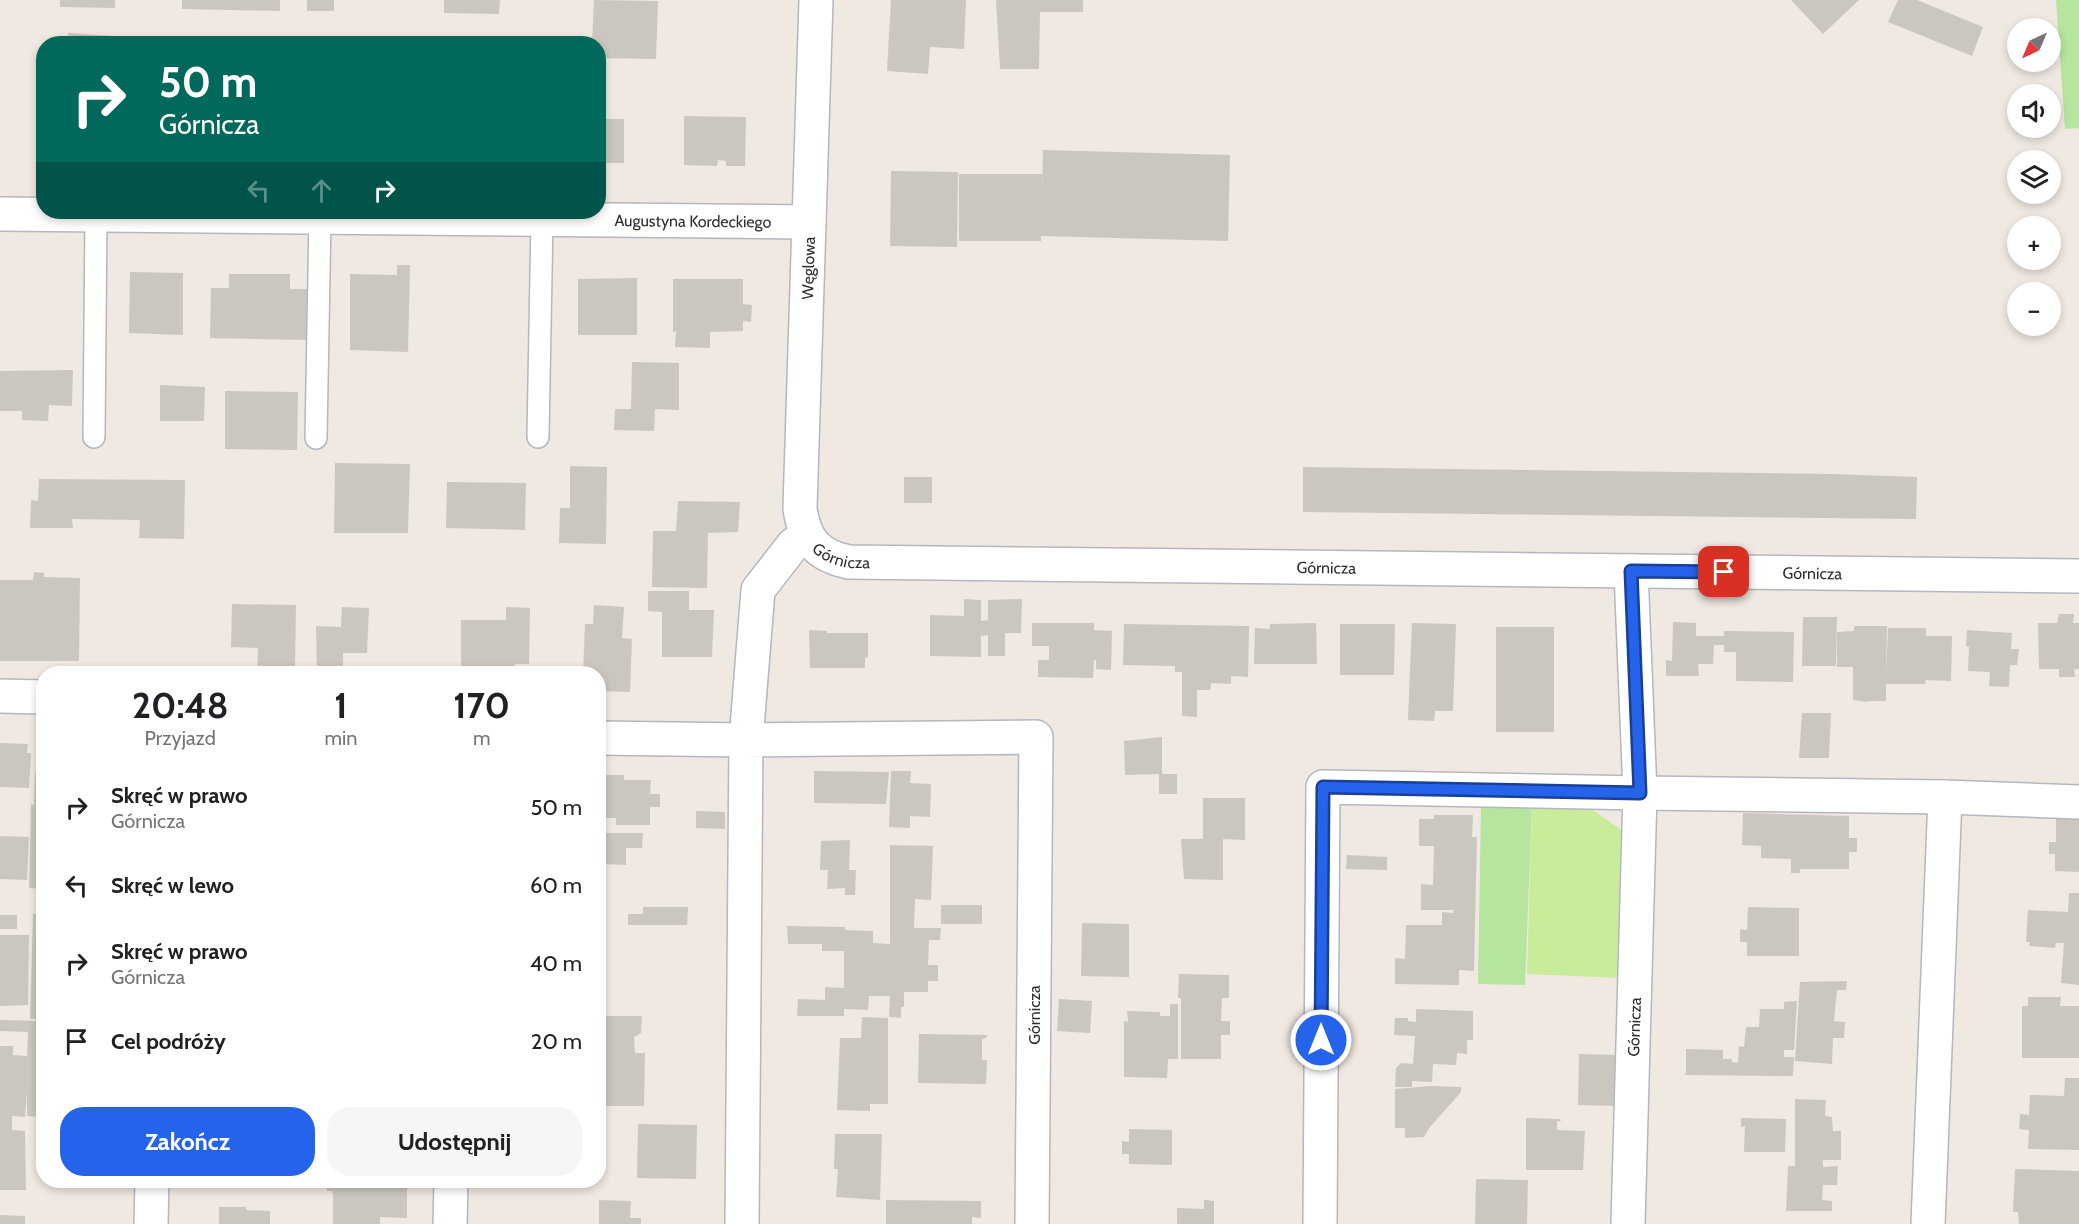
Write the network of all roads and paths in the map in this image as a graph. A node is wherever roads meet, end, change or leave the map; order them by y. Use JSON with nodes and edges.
{"nodes":[{"id":1,"x":816,"y":0,"type":"edge"},
{"id":2,"x":0,"y":213,"type":"edge"},
{"id":3,"x":36,"y":213,"type":"edge"},
{"id":4,"x":96,"y":219,"type":"edge"},
{"id":5,"x":320,"y":219,"type":"edge"},
{"id":6,"x":542,"y":219,"type":"joint"},
{"id":7,"x":809,"y":222,"type":"junction"},
{"id":8,"x":94,"y":436,"type":"dead end"},
{"id":9,"x":538,"y":437,"type":"dead end"},
{"id":10,"x":316,"y":438,"type":"dead end"},
{"id":11,"x":807,"y":535,"type":"junction"},
{"id":12,"x":1631,"y":571,"type":"junction"},
{"id":13,"x":2079,"y":576,"type":"edge"},
{"id":14,"x":0,"y":696,"type":"edge"},
{"id":15,"x":36,"y":697,"type":"edge"},
{"id":16,"x":606,"y":738,"type":"edge"},
{"id":17,"x":746,"y":740,"type":"junction"},
{"id":18,"x":1640,"y":793,"type":"junction"},
{"id":19,"x":1945,"y":797,"type":"junction"},
{"id":20,"x":2079,"y":802,"type":"edge"},
{"id":21,"x":152,"y":1188,"type":"edge"},
{"id":22,"x":451,"y":1188,"type":"edge"},
{"id":23,"x":151,"y":1224,"type":"edge"},
{"id":24,"x":450,"y":1224,"type":"edge"},
{"id":25,"x":742,"y":1224,"type":"edge"},
{"id":26,"x":1032,"y":1224,"type":"edge"},
{"id":27,"x":1320,"y":1224,"type":"edge"},
{"id":28,"x":1628,"y":1224,"type":"edge"},
{"id":29,"x":1928,"y":1224,"type":"edge"}],
"edges":[{"from":1,"to":7,"type":"street","name":"Węglowa"},
{"from":2,"to":3,"type":"street","name":"Augustyna Kordeckiego"},
{"from":4,"to":8,"type":"lane"},
{"from":5,"to":10,"type":"lane"},
{"from":6,"to":7,"type":"street","name":"Augustyna Kordeckiego"},
{"from":6,"to":9,"type":"lane"},
{"from":7,"to":11,"type":"street","name":"Węglowa"},
{"from":11,"to":12,"type":"street","name":"Górnicza"},
{"from":11,"to":17,"type":"street","name":"Górnicza"},
{"from":12,"to":13,"type":"street","name":"Górnicza"},
{"from":12,"to":18,"type":"street","name":"Górnicza"},
{"from":14,"to":15,"type":"street"},
{"from":16,"to":17,"type":"street","name":"Górnicza"},
{"from":17,"to":25,"type":"street","name":"Górnicza"},
{"from":17,"to":26,"type":"street","name":"Górnicza"},
{"from":18,"to":19,"type":"street"},
{"from":18,"to":27,"type":"street"},
{"from":18,"to":28,"type":"street","name":"Górnicza"},
{"from":19,"to":20,"type":"street"},
{"from":19,"to":29,"type":"street"},
{"from":21,"to":23,"type":"street"},
{"from":22,"to":24,"type":"street"}]}
